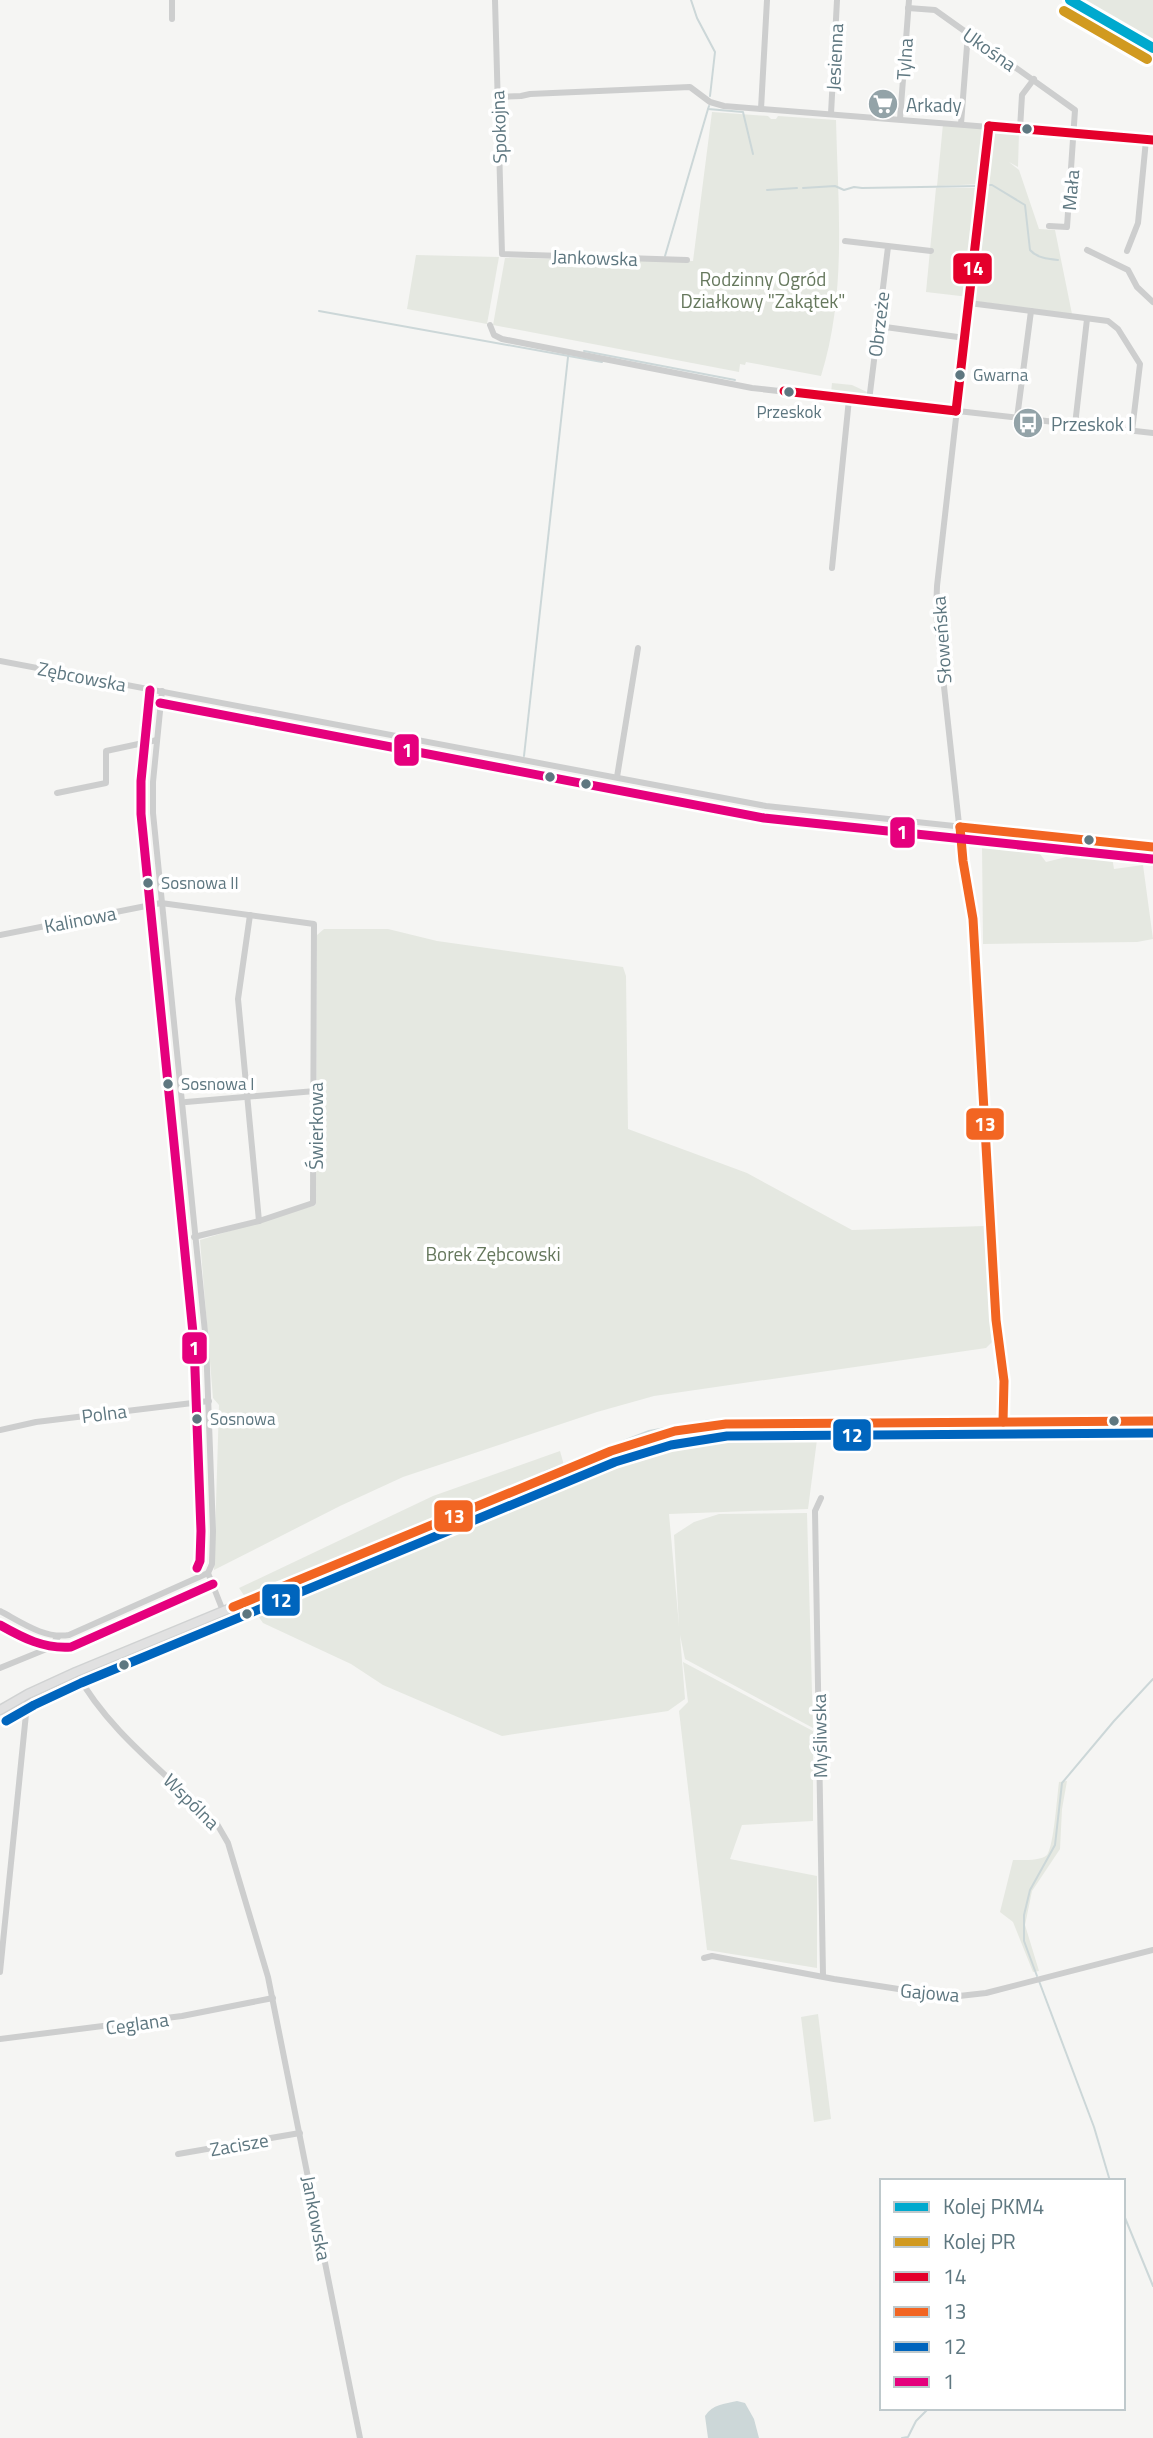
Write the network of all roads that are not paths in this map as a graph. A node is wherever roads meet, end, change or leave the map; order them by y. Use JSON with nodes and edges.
{"nodes":[{"id":1,"x":172,"y":0,"type":"edge"},
{"id":2,"x":495,"y":0,"type":"edge"},
{"id":3,"x":767,"y":0,"type":"edge"},
{"id":4,"x":837,"y":0,"type":"edge"},
{"id":5,"x":908,"y":4,"type":"edge"},
{"id":6,"x":172,"y":19,"type":"dead end"},
{"id":7,"x":968,"y":33,"type":"junction"},
{"id":8,"x":1034,"y":79,"type":"junction"},
{"id":9,"x":497,"y":97,"type":"junction"},
{"id":10,"x":761,"y":109,"type":"junction"},
{"id":11,"x":831,"y":114,"type":"junction"},
{"id":12,"x":900,"y":119,"type":"junction"},
{"id":13,"x":961,"y":124,"type":"junction"},
{"id":14,"x":989,"y":126,"type":"junction"},
{"id":15,"x":1020,"y":129,"type":"junction"},
{"id":16,"x":1075,"y":134,"type":"junction"},
{"id":17,"x":1149,"y":140,"type":"edge"},
{"id":18,"x":1049,"y":226,"type":"dead end"},
{"id":19,"x":845,"y":241,"type":"dead end"},
{"id":20,"x":888,"y":247,"type":"junction"},
{"id":21,"x":1087,"y":250,"type":"dead end"},
{"id":22,"x":931,"y":251,"type":"dead end"},
{"id":23,"x":1126,"y":251,"type":"dead end"},
{"id":24,"x":502,"y":254,"type":"joint"},
{"id":25,"x":687,"y":260,"type":"dead end"},
{"id":26,"x":1153,"y":302,"type":"edge"},
{"id":27,"x":969,"y":303,"type":"junction"},
{"id":28,"x":1031,"y":311,"type":"junction"},
{"id":29,"x":1087,"y":319,"type":"junction"},
{"id":30,"x":490,"y":325,"type":"dead end"},
{"id":31,"x":878,"y":326,"type":"junction"},
{"id":32,"x":965,"y":338,"type":"junction"},
{"id":33,"x":849,"y":399,"type":"junction"},
{"id":34,"x":869,"y":401,"type":"junction"},
{"id":35,"x":956,"y":411,"type":"junction"},
{"id":36,"x":1017,"y":418,"type":"junction"},
{"id":37,"x":1074,"y":425,"type":"junction"},
{"id":38,"x":1132,"y":431,"type":"junction"},
{"id":39,"x":1153,"y":433,"type":"edge"},
{"id":40,"x":832,"y":568,"type":"dead end"},
{"id":41,"x":638,"y":648,"type":"dead end"},
{"id":42,"x":0,"y":661,"type":"edge"},
{"id":43,"x":163,"y":691,"type":"junction"},
{"id":44,"x":157,"y":740,"type":"junction"},
{"id":45,"x":617,"y":777,"type":"junction"},
{"id":46,"x":57,"y":793,"type":"dead end"},
{"id":47,"x":960,"y":827,"type":"junction"},
{"id":48,"x":1153,"y":847,"type":"edge"},
{"id":49,"x":161,"y":904,"type":"junction"},
{"id":50,"x":250,"y":915,"type":"junction"},
{"id":51,"x":314,"y":924,"type":"joint"},
{"id":52,"x":0,"y":934,"type":"edge"},
{"id":53,"x":315,"y":1091,"type":"junction"},
{"id":54,"x":249,"y":1098,"type":"junction"},
{"id":55,"x":186,"y":1102,"type":"dead end"},
{"id":56,"x":259,"y":1221,"type":"junction"},
{"id":57,"x":194,"y":1237,"type":"junction"},
{"id":58,"x":209,"y":1401,"type":"junction"},
{"id":59,"x":1003,"y":1422,"type":"junction"},
{"id":60,"x":1153,"y":1422,"type":"edge"},
{"id":61,"x":0,"y":1430,"type":"edge"},
{"id":62,"x":821,"y":1498,"type":"dead end"},
{"id":63,"x":208,"y":1573,"type":"junction"},
{"id":64,"x":0,"y":1611,"type":"edge"},
{"id":65,"x":223,"y":1611,"type":"junction"},
{"id":66,"x":58,"y":1637,"type":"junction"},
{"id":67,"x":0,"y":1668,"type":"edge"},
{"id":68,"x":76,"y":1672,"type":"junction"},
{"id":69,"x":28,"y":1694,"type":"junction"},
{"id":70,"x":0,"y":1710,"type":"edge"},
{"id":71,"x":1153,"y":1950,"type":"edge"},
{"id":72,"x":704,"y":1958,"type":"dead end"},
{"id":73,"x":0,"y":1972,"type":"edge"},
{"id":74,"x":822,"y":1976,"type":"junction"},
{"id":75,"x":273,"y":1998,"type":"junction"},
{"id":76,"x":0,"y":2039,"type":"edge"},
{"id":77,"x":300,"y":2133,"type":"junction"},
{"id":78,"x":178,"y":2154,"type":"dead end"},
{"id":79,"x":360,"y":2438,"type":"edge"}],
"edges":[{"from":1,"to":6,"type":"street"},
{"from":2,"to":9,"type":"street","name":"Spokojna"},
{"from":3,"to":10,"type":"street"},
{"from":4,"to":11,"type":"street","name":"Jesienna"},
{"from":5,"to":7,"type":"street","name":"Ukośna"},
{"from":5,"to":12,"type":"street","name":"Tylna"},
{"from":7,"to":8,"type":"street","name":"Ukośna"},
{"from":7,"to":13,"type":"street"},
{"from":8,"to":15,"type":"street","name":"Ukośna"},
{"from":8,"to":16,"type":"street","name":"Ukośna"},
{"from":9,"to":10,"type":"street"},
{"from":9,"to":24,"type":"street","name":"Spokojna"},
{"from":10,"to":11,"type":"street"},
{"from":11,"to":12,"type":"street"},
{"from":12,"to":13,"type":"street"},
{"from":13,"to":14,"type":"street"},
{"from":14,"to":15,"type":"street"},
{"from":14,"to":27,"type":"street"},
{"from":15,"to":16,"type":"street"},
{"from":16,"to":17,"type":"street"},
{"from":16,"to":18,"type":"street","name":"Mała"},
{"from":17,"to":23,"type":"street"},
{"from":19,"to":20,"type":"street"},
{"from":20,"to":22,"type":"street"},
{"from":20,"to":31,"type":"street","name":"Obrzeże"},
{"from":21,"to":26,"type":"street"},
{"from":24,"to":25,"type":"street","name":"Jankowska"},
{"from":27,"to":28,"type":"street"},
{"from":27,"to":32,"type":"street"},
{"from":28,"to":29,"type":"street"},
{"from":28,"to":36,"type":"street"},
{"from":29,"to":37,"type":"street"},
{"from":29,"to":38,"type":"street"},
{"from":30,"to":33,"type":"street"},
{"from":31,"to":32,"type":"street"},
{"from":31,"to":34,"type":"street","name":"Obrzeże"},
{"from":32,"to":35,"type":"street"},
{"from":33,"to":34,"type":"street"},
{"from":33,"to":40,"type":"street"},
{"from":34,"to":35,"type":"street"},
{"from":35,"to":36,"type":"street"},
{"from":35,"to":47,"type":"street","name":"Słoweńska"},
{"from":36,"to":37,"type":"street"},
{"from":37,"to":38,"type":"street"},
{"from":38,"to":39,"type":"street"},
{"from":41,"to":45,"type":"street"},
{"from":42,"to":43,"type":"street","name":"Zębcowska"},
{"from":43,"to":44,"type":"street"},
{"from":43,"to":45,"type":"street","name":"Zębcowska"},
{"from":44,"to":46,"type":"street"},
{"from":44,"to":49,"type":"street"},
{"from":45,"to":47,"type":"street","name":"Zębcowska"},
{"from":47,"to":48,"type":"street","name":"Zębcowska"},
{"from":47,"to":59,"type":"street","name":"Słoweńska"},
{"from":49,"to":50,"type":"street","name":"Kalinowa"},
{"from":49,"to":52,"type":"street","name":"Kalinowa"},
{"from":49,"to":57,"type":"street"},
{"from":50,"to":51,"type":"street","name":"Kalinowa"},
{"from":50,"to":54,"type":"street"},
{"from":51,"to":53,"type":"street","name":"Świerkowa"},
{"from":53,"to":54,"type":"street"},
{"from":53,"to":56,"type":"street","name":"Świerkowa"},
{"from":54,"to":55,"type":"street"},
{"from":54,"to":56,"type":"street"},
{"from":56,"to":57,"type":"street","name":"Świerkowa"},
{"from":57,"to":58,"type":"street"},
{"from":58,"to":61,"type":"street","name":"Polna"},
{"from":58,"to":63,"type":"street"},
{"from":59,"to":60,"type":"main road"},
{"from":59,"to":65,"type":"main road"},
{"from":62,"to":74,"type":"street","name":"Myśliwska"},
{"from":63,"to":65,"type":"street"},
{"from":63,"to":66,"type":"street"},
{"from":64,"to":66,"type":"street"},
{"from":65,"to":68,"type":"main road"},
{"from":66,"to":67,"type":"street"},
{"from":68,"to":69,"type":"main road"},
{"from":68,"to":75,"type":"street","name":"Wspólna"},
{"from":69,"to":70,"type":"main road"},
{"from":69,"to":73,"type":"street"},
{"from":71,"to":74,"type":"street","name":"Gajowa"},
{"from":72,"to":74,"type":"street","name":"Gajowa"},
{"from":75,"to":76,"type":"street","name":"Ceglana"},
{"from":75,"to":77,"type":"street","name":"Jankowska"},
{"from":77,"to":78,"type":"street","name":"Zacisze"},
{"from":77,"to":79,"type":"street","name":"Jankowska"}]}
